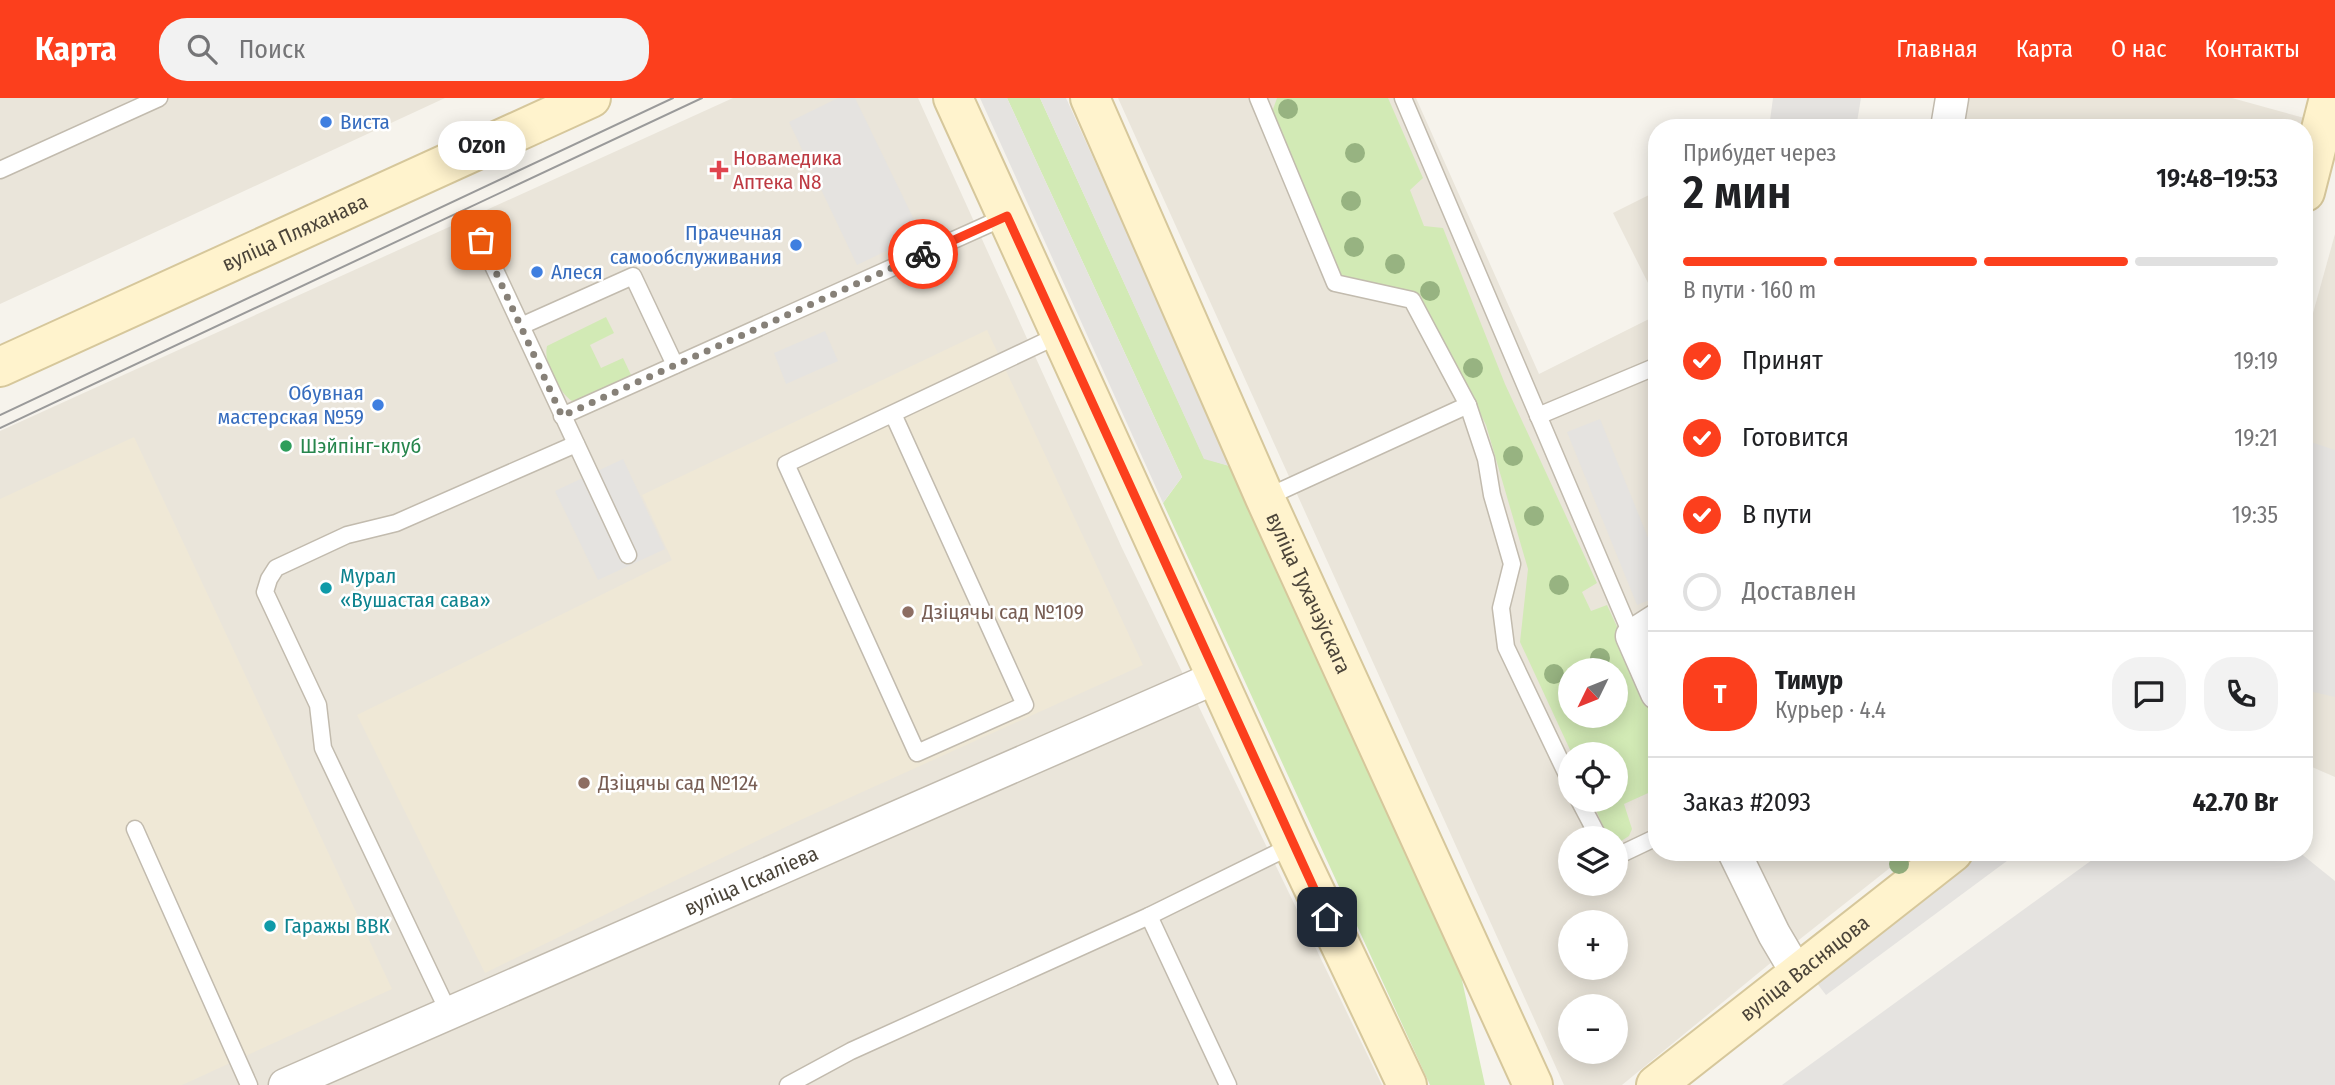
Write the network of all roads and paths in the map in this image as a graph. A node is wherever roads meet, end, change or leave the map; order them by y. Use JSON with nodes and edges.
{"nodes":[{"id":1,"x":159,"y":98,"type":"edge"},
{"id":2,"x":591,"y":98,"type":"edge"},
{"id":3,"x":953,"y":98,"type":"edge"},
{"id":4,"x":1090,"y":98,"type":"edge"},
{"id":5,"x":1258,"y":98,"type":"edge"},
{"id":6,"x":1403,"y":98,"type":"edge"},
{"id":7,"x":1952,"y":98,"type":"edge"},
{"id":8,"x":2329,"y":98,"type":"edge"},
{"id":9,"x":1948,"y":119,"type":"edge"},
{"id":10,"x":2313,"y":161,"type":"edge"},
{"id":11,"x":0,"y":170,"type":"edge"},
{"id":12,"x":1007,"y":216,"type":"junction"},
{"id":13,"x":481,"y":240,"type":"dead end"},
{"id":14,"x":521,"y":326,"type":"junction"},
{"id":15,"x":1061,"y":334,"type":"junction"},
{"id":16,"x":675,"y":365,"type":"junction"},
{"id":17,"x":0,"y":367,"type":"edge"},
{"id":18,"x":1648,"y":370,"type":"edge"},
{"id":19,"x":1468,"y":405,"type":"junction"},
{"id":20,"x":893,"y":414,"type":"junction"},
{"id":21,"x":562,"y":416,"type":"junction"},
{"id":22,"x":1538,"y":416,"type":"junction"},
{"id":23,"x":576,"y":444,"type":"junction"},
{"id":24,"x":1265,"y":498,"type":"junction"},
{"id":25,"x":628,"y":555,"type":"dead end"},
{"id":26,"x":1645,"y":628,"type":"edge"},
{"id":27,"x":1217,"y":677,"type":"junction"},
{"id":28,"x":1558,"y":756,"type":"edge"},
{"id":29,"x":135,"y":829,"type":"dead end"},
{"id":30,"x":1648,"y":841,"type":"edge"},
{"id":31,"x":1293,"y":845,"type":"junction"},
{"id":32,"x":1628,"y":851,"type":"edge"},
{"id":33,"x":1738,"y":861,"type":"edge"},
{"id":34,"x":1941,"y":861,"type":"edge"},
{"id":35,"x":1149,"y":916,"type":"junction"},
{"id":36,"x":1797,"y":973,"type":"junction"},
{"id":37,"x":449,"y":1013,"type":"junction"},
{"id":38,"x":249,"y":1085,"type":"edge"},
{"id":39,"x":285,"y":1085,"type":"edge"},
{"id":40,"x":788,"y":1085,"type":"edge"},
{"id":41,"x":1228,"y":1085,"type":"edge"},
{"id":42,"x":1407,"y":1085,"type":"edge"},
{"id":43,"x":1533,"y":1085,"type":"edge"},
{"id":44,"x":1656,"y":1085,"type":"edge"}],
"edges":[{"from":1,"to":11,"type":"lane"},
{"from":2,"to":17,"type":"street","name":"вуліца Пляханава"},
{"from":3,"to":12,"type":"street"},
{"from":4,"to":24,"type":"street","name":"вуліца Тухачэўскага"},
{"from":5,"to":19,"type":"lane"},
{"from":6,"to":22,"type":"lane"},
{"from":7,"to":9,"type":"street"},
{"from":8,"to":10,"type":"street"},
{"from":12,"to":15,"type":"street"},
{"from":12,"to":16,"type":"lane"},
{"from":13,"to":14,"type":"lane"},
{"from":14,"to":16,"type":"lane"},
{"from":14,"to":21,"type":"lane"},
{"from":15,"to":20,"type":"lane"},
{"from":15,"to":27,"type":"street"},
{"from":16,"to":21,"type":"lane"},
{"from":18,"to":22,"type":"lane"},
{"from":19,"to":24,"type":"lane"},
{"from":19,"to":28,"type":"lane"},
{"from":20,"to":20,"type":"lane"},
{"from":21,"to":23,"type":"lane"},
{"from":22,"to":26,"type":"lane"},
{"from":23,"to":25,"type":"lane"},
{"from":23,"to":37,"type":"lane"},
{"from":24,"to":43,"type":"street","name":"вуліца Тухачэўскага"},
{"from":27,"to":31,"type":"street"},
{"from":27,"to":37,"type":"street","name":"вуліца Іскаліева"},
{"from":29,"to":38,"type":"lane"},
{"from":30,"to":32,"type":"lane"},
{"from":31,"to":35,"type":"lane"},
{"from":31,"to":42,"type":"street"},
{"from":33,"to":36,"type":"street"},
{"from":34,"to":36,"type":"street","name":"вуліца Васняцова"},
{"from":35,"to":40,"type":"lane"},
{"from":35,"to":41,"type":"lane"},
{"from":36,"to":44,"type":"street","name":"вуліца Васняцова"},
{"from":37,"to":39,"type":"street","name":"вуліца Іскаліева"}]}
